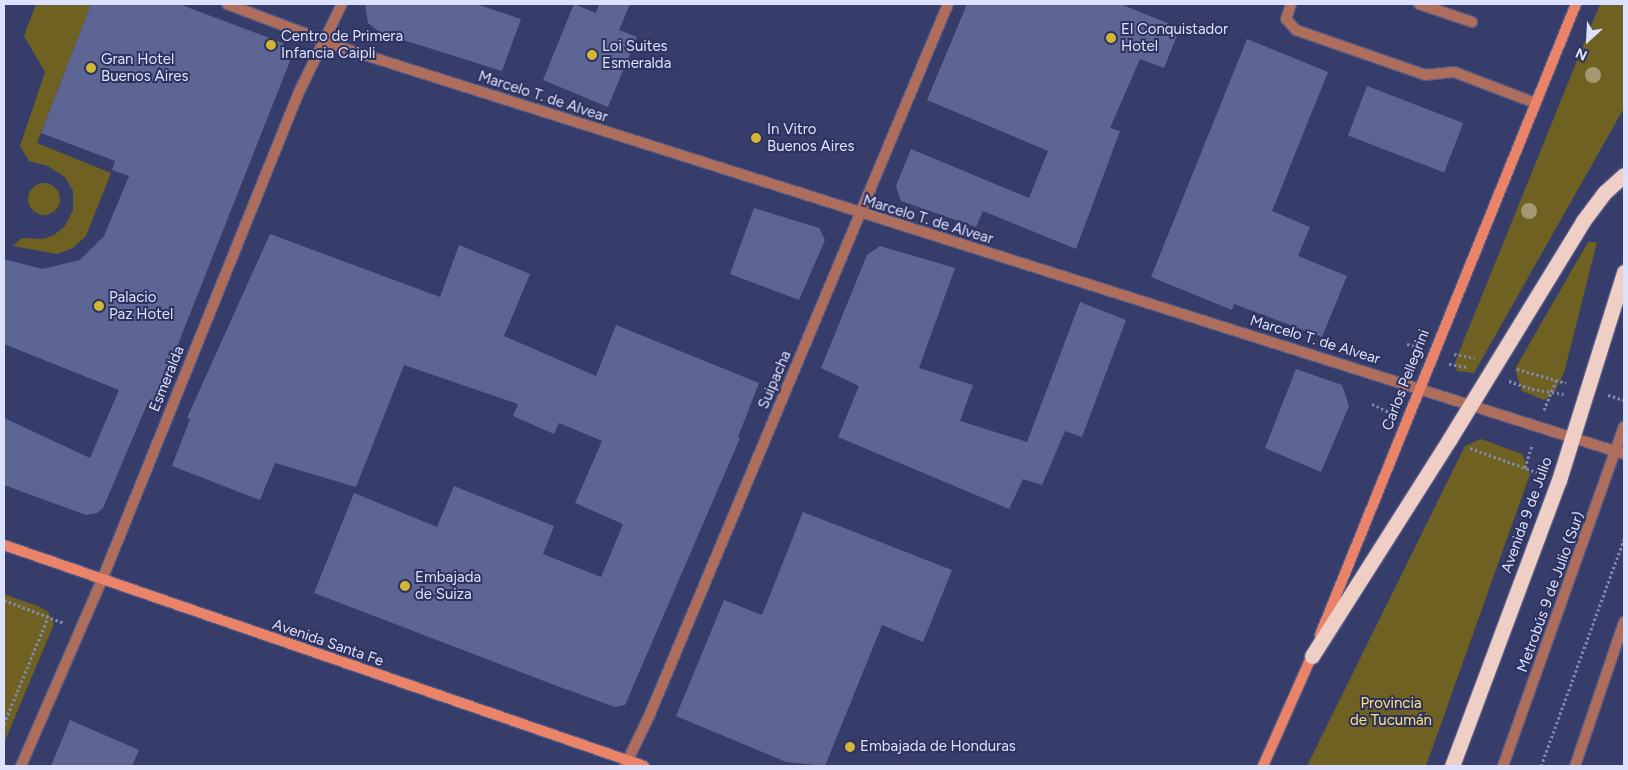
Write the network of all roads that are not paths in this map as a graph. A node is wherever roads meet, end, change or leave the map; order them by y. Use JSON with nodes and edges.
{"nodes":[{"id":1,"x":227,"y":4,"type":"edge"},
{"id":2,"x":342,"y":4,"type":"edge"},
{"id":3,"x":948,"y":4,"type":"edge"},
{"id":4,"x":1291,"y":4,"type":"edge"},
{"id":5,"x":1420,"y":4,"type":"edge"},
{"id":6,"x":1576,"y":4,"type":"edge"},
{"id":7,"x":1472,"y":22,"type":"dead end"},
{"id":8,"x":323,"y":40,"type":"junction"},
{"id":9,"x":1535,"y":103,"type":"junction"},
{"id":10,"x":1624,"y":175,"type":"edge"},
{"id":11,"x":861,"y":215,"type":"junction"},
{"id":12,"x":1624,"y":272,"type":"edge"},
{"id":13,"x":1419,"y":388,"type":"junction"},
{"id":14,"x":1471,"y":404,"type":"junction"},
{"id":15,"x":1624,"y":428,"type":"edge"},
{"id":16,"x":1573,"y":438,"type":"junction"},
{"id":17,"x":1621,"y":453,"type":"edge"},
{"id":18,"x":4,"y":545,"type":"edge"},
{"id":19,"x":102,"y":580,"type":"junction"},
{"id":20,"x":1624,"y":622,"type":"edge"},
{"id":21,"x":1312,"y":656,"type":"junction"},
{"id":22,"x":627,"y":764,"type":"edge"},
{"id":23,"x":21,"y":766,"type":"edge"},
{"id":24,"x":644,"y":766,"type":"edge"},
{"id":25,"x":1263,"y":766,"type":"edge"},
{"id":26,"x":1452,"y":766,"type":"edge"},
{"id":27,"x":1503,"y":766,"type":"edge"},
{"id":28,"x":1575,"y":766,"type":"edge"}],
"edges":[{"from":1,"to":8,"type":"street","name":"Marcelo T. de Alvear"},
{"from":2,"to":8,"type":"street","name":"Esmeralda"},
{"from":3,"to":11,"type":"street","name":"Suipacha"},
{"from":4,"to":9,"type":"street"},
{"from":5,"to":7,"type":"street"},
{"from":6,"to":9,"type":"street","name":"Carlos Pellegrini"},
{"from":8,"to":11,"type":"street","name":"Marcelo T. de Alvear"},
{"from":8,"to":19,"type":"street","name":"Esmeralda"},
{"from":9,"to":13,"type":"street","name":"Carlos Pellegrini"},
{"from":10,"to":14,"type":"highway"},
{"from":11,"to":13,"type":"street","name":"Marcelo T. de Alvear"},
{"from":11,"to":22,"type":"street","name":"Suipacha"},
{"from":12,"to":16,"type":"highway","name":"Avenida 9 de Julio"},
{"from":13,"to":14,"type":"street","name":"Marcelo T. de Alvear"},
{"from":13,"to":21,"type":"street","name":"Carlos Pellegrini"},
{"from":14,"to":16,"type":"street","name":"Marcelo T. de Alvear"},
{"from":14,"to":21,"type":"highway"},
{"from":15,"to":17,"type":"street","name":"Metrobús 9 de Julio (Sur)"},
{"from":16,"to":17,"type":"street","name":"Marcelo T. de Alvear"},
{"from":16,"to":26,"type":"highway","name":"Avenida 9 de Julio"},
{"from":17,"to":27,"type":"street","name":"Metrobús 9 de Julio (Sur)"},
{"from":18,"to":19,"type":"street","name":"Avenida Santa Fe"},
{"from":19,"to":22,"type":"street","name":"Avenida Santa Fe"},
{"from":19,"to":23,"type":"street","name":"Esmeralda"},
{"from":20,"to":28,"type":"street"},
{"from":21,"to":25,"type":"street","name":"Carlos Pellegrini"},
{"from":22,"to":24,"type":"street","name":"Avenida Santa Fe"}]}
